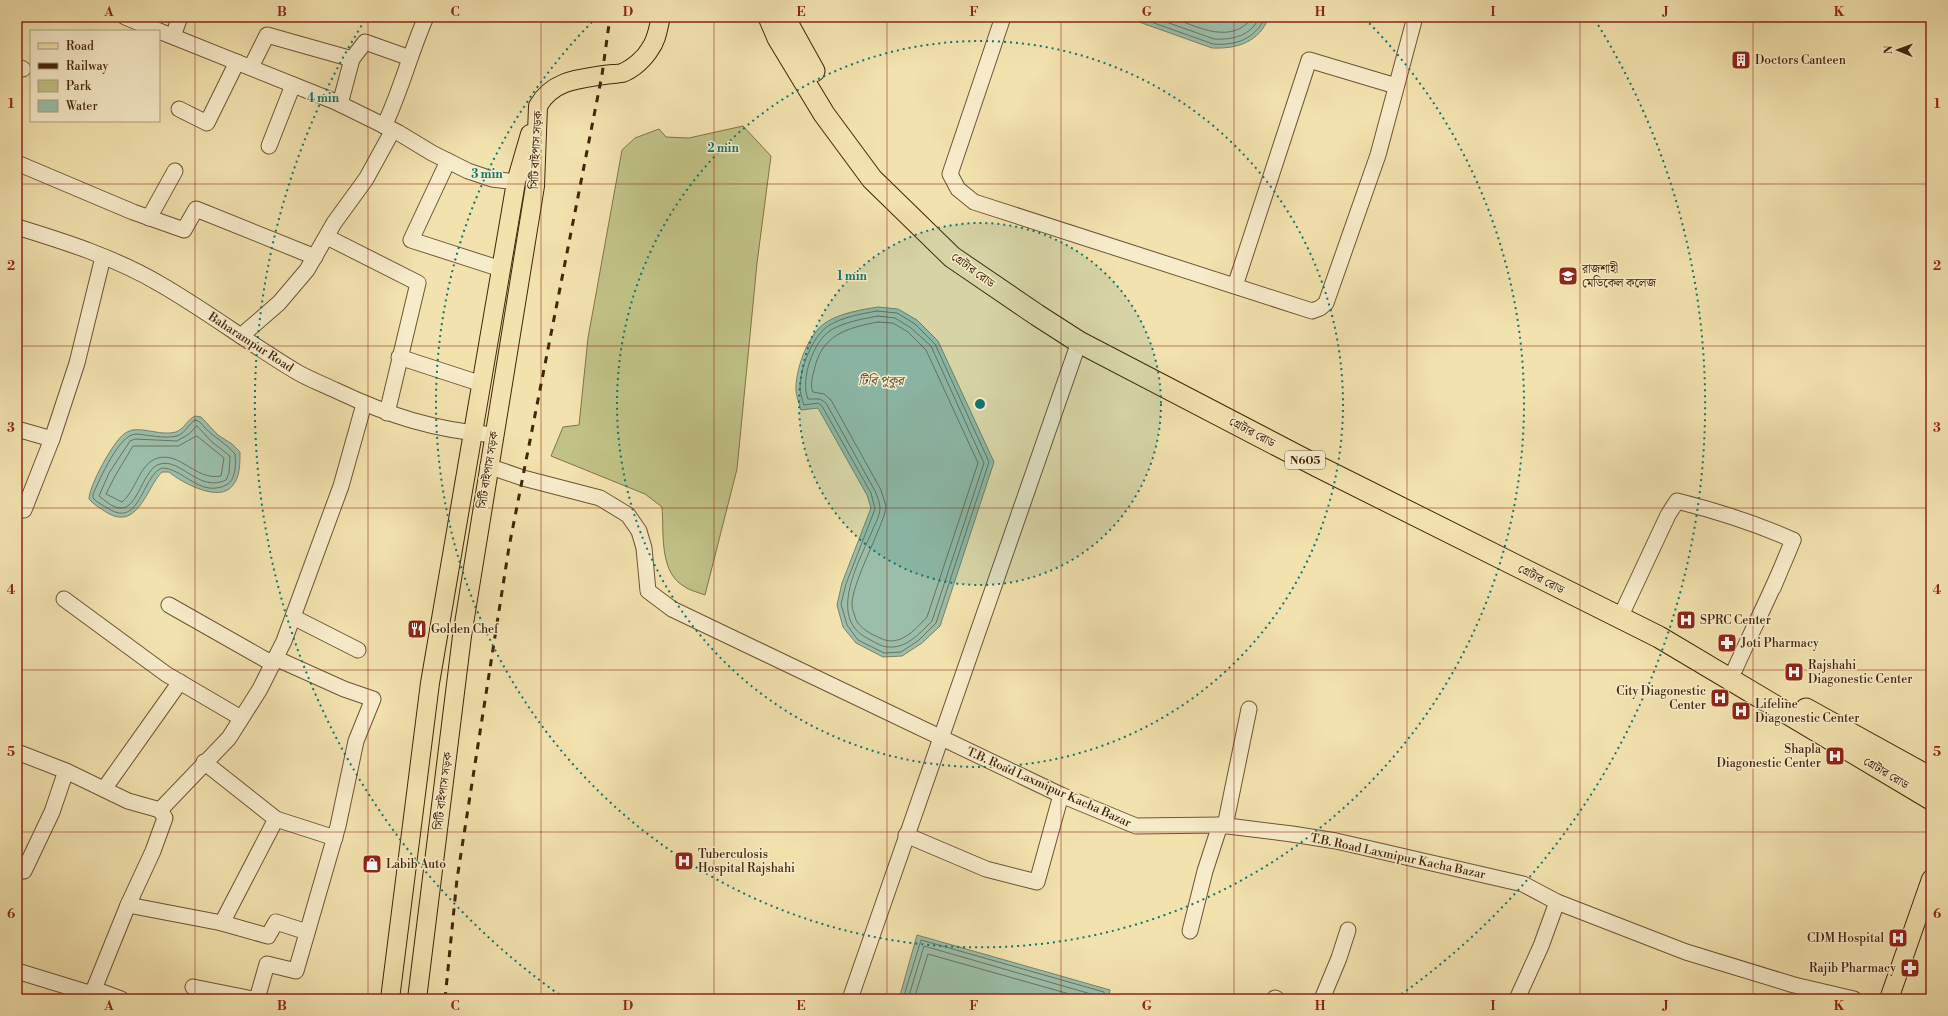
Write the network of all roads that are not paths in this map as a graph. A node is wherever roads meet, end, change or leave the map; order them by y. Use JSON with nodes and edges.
{"nodes":[{"id":1,"x":125,"y":17,"type":"edge"},
{"id":2,"x":180,"y":17,"type":"edge"},
{"id":3,"x":426,"y":17,"type":"edge"},
{"id":4,"x":661,"y":17,"type":"edge"},
{"id":5,"x":769,"y":17,"type":"edge"},
{"id":6,"x":784,"y":17,"type":"edge"},
{"id":7,"x":1003,"y":17,"type":"edge"},
{"id":8,"x":1415,"y":17,"type":"edge"},
{"id":9,"x":156,"y":30,"type":"edge"},
{"id":10,"x":163,"y":33,"type":"edge"},
{"id":11,"x":410,"y":58,"type":"junction"},
{"id":12,"x":352,"y":59,"type":"junction"},
{"id":13,"x":237,"y":62,"type":"junction"},
{"id":14,"x":251,"y":68,"type":"junction"},
{"id":15,"x":294,"y":85,"type":"junction"},
{"id":16,"x":1396,"y":86,"type":"junction"},
{"id":17,"x":340,"y":104,"type":"junction"},
{"id":18,"x":538,"y":106,"type":"junction"},
{"id":19,"x":179,"y":109,"type":"dead end"},
{"id":20,"x":389,"y":128,"type":"junction"},
{"id":21,"x":269,"y":146,"type":"dead end"},
{"id":22,"x":448,"y":161,"type":"junction"},
{"id":23,"x":17,"y":163,"type":"edge"},
{"id":24,"x":175,"y":170,"type":"dead end"},
{"id":25,"x":516,"y":182,"type":"junction"},
{"id":26,"x":149,"y":218,"type":"junction"},
{"id":27,"x":17,"y":227,"type":"edge"},
{"id":28,"x":327,"y":237,"type":"junction"},
{"id":29,"x":103,"y":257,"type":"junction"},
{"id":30,"x":314,"y":257,"type":"junction"},
{"id":31,"x":501,"y":269,"type":"junction"},
{"id":32,"x":1235,"y":286,"type":"junction"},
{"id":33,"x":241,"y":336,"type":"junction"},
{"id":34,"x":1079,"y":342,"type":"junction"},
{"id":35,"x":399,"y":357,"type":"junction"},
{"id":36,"x":1168,"y":381,"type":"junction"},
{"id":37,"x":482,"y":384,"type":"junction"},
{"id":38,"x":364,"y":404,"type":"junction"},
{"id":39,"x":387,"y":413,"type":"junction"},
{"id":40,"x":17,"y":429,"type":"edge"},
{"id":41,"x":473,"y":434,"type":"junction"},
{"id":42,"x":494,"y":436,"type":"junction"},
{"id":43,"x":52,"y":439,"type":"junction"},
{"id":44,"x":488,"y":466,"type":"junction"},
{"id":45,"x":24,"y":510,"type":"dead end"},
{"id":46,"x":1462,"y":533,"type":"junction"},
{"id":47,"x":64,"y":599,"type":"dead end"},
{"id":48,"x":169,"y":605,"type":"dead end"},
{"id":49,"x":1624,"y":609,"type":"junction"},
{"id":50,"x":294,"y":617,"type":"junction"},
{"id":51,"x":358,"y":650,"type":"dead end"},
{"id":52,"x":1708,"y":660,"type":"junction"},
{"id":53,"x":274,"y":661,"type":"junction"},
{"id":54,"x":1735,"y":669,"type":"junction"},
{"id":55,"x":180,"y":682,"type":"junction"},
{"id":56,"x":1249,"y":709,"type":"dead end"},
{"id":57,"x":242,"y":718,"type":"junction"},
{"id":58,"x":940,"y":738,"type":"junction"},
{"id":59,"x":17,"y":752,"type":"edge"},
{"id":60,"x":204,"y":762,"type":"junction"},
{"id":61,"x":66,"y":771,"type":"junction"},
{"id":62,"x":1931,"y":778,"type":"edge"},
{"id":63,"x":104,"y":789,"type":"junction"},
{"id":64,"x":1061,"y":795,"type":"junction"},
{"id":65,"x":1931,"y":799,"type":"edge"},
{"id":66,"x":160,"y":810,"type":"junction"},
{"id":67,"x":276,"y":819,"type":"junction"},
{"id":68,"x":1222,"y":825,"type":"junction"},
{"id":69,"x":906,"y":835,"type":"junction"},
{"id":70,"x":335,"y":838,"type":"junction"},
{"id":71,"x":24,"y":871,"type":"dead end"},
{"id":72,"x":1931,"y":879,"type":"edge"},
{"id":73,"x":1557,"y":902,"type":"junction"},
{"id":74,"x":128,"y":905,"type":"junction"},
{"id":75,"x":222,"y":923,"type":"junction"},
{"id":76,"x":1190,"y":930,"type":"dead end"},
{"id":77,"x":1348,"y":930,"type":"dead end"},
{"id":78,"x":307,"y":932,"type":"junction"},
{"id":79,"x":17,"y":970,"type":"edge"},
{"id":80,"x":193,"y":987,"type":"dead end"},
{"id":81,"x":92,"y":994,"type":"edge"},
{"id":82,"x":121,"y":999,"type":"edge"},
{"id":83,"x":254,"y":999,"type":"edge"},
{"id":84,"x":257,"y":999,"type":"edge"},
{"id":85,"x":390,"y":999,"type":"edge"},
{"id":86,"x":417,"y":999,"type":"edge"},
{"id":87,"x":850,"y":999,"type":"edge"},
{"id":88,"x":1322,"y":999,"type":"edge"},
{"id":89,"x":1517,"y":999,"type":"edge"},
{"id":90,"x":1854,"y":999,"type":"edge"},
{"id":91,"x":1889,"y":999,"type":"edge"}],
"edges":[{"from":1,"to":9,"type":"street"},
{"from":2,"to":10,"type":"street"},
{"from":3,"to":11,"type":"street"},
{"from":4,"to":18,"type":"main road","name":"সিটি বাইপাস সড়ক"},
{"from":5,"to":34,"type":"highway","name":"গ্রেটার রোড","number":"N605"},
{"from":6,"to":36,"type":"highway","name":"গ্রেটার রোড","number":"N605"},
{"from":7,"to":32,"type":"street"},
{"from":8,"to":16,"type":"street"},
{"from":10,"to":13,"type":"street"},
{"from":11,"to":12,"type":"street"},
{"from":11,"to":20,"type":"street"},
{"from":12,"to":14,"type":"street"},
{"from":12,"to":17,"type":"street"},
{"from":13,"to":14,"type":"street"},
{"from":13,"to":19,"type":"street"},
{"from":14,"to":15,"type":"street"},
{"from":15,"to":17,"type":"street"},
{"from":15,"to":21,"type":"street"},
{"from":16,"to":32,"type":"street"},
{"from":16,"to":32,"type":"street"},
{"from":17,"to":20,"type":"street"},
{"from":18,"to":25,"type":"main road"},
{"from":18,"to":42,"type":"main road","name":"সিটি বাইপাস সড়ক"},
{"from":20,"to":22,"type":"street"},
{"from":20,"to":28,"type":"street"},
{"from":22,"to":25,"type":"street"},
{"from":22,"to":31,"type":"street"},
{"from":23,"to":26,"type":"street"},
{"from":24,"to":26,"type":"street"},
{"from":25,"to":31,"type":"main road"},
{"from":26,"to":30,"type":"street"},
{"from":27,"to":29,"type":"street","name":"Baharampur Road"},
{"from":28,"to":30,"type":"street"},
{"from":28,"to":35,"type":"street"},
{"from":29,"to":33,"type":"street","name":"Baharampur Road"},
{"from":29,"to":43,"type":"street"},
{"from":30,"to":33,"type":"street"},
{"from":31,"to":37,"type":"main road"},
{"from":33,"to":38,"type":"street","name":"Baharampur Road"},
{"from":34,"to":36,"type":"highway","name":"গ্রেটার রোড","number":"N605"},
{"from":34,"to":58,"type":"street"},
{"from":35,"to":37,"type":"street"},
{"from":35,"to":39,"type":"street"},
{"from":36,"to":46,"type":"highway","name":"গ্রেটার রোড","number":"N605"},
{"from":37,"to":41,"type":"main road"},
{"from":38,"to":39,"type":"street","name":"Baharampur Road"},
{"from":38,"to":50,"type":"street"},
{"from":39,"to":41,"type":"street","name":"Baharampur Road"},
{"from":40,"to":43,"type":"street"},
{"from":41,"to":42,"type":"street","name":"Baharampur Road"},
{"from":41,"to":85,"type":"main road"},
{"from":42,"to":44,"type":"main road","name":"সিটি বাইপাস সড়ক"},
{"from":43,"to":45,"type":"street"},
{"from":44,"to":58,"type":"street","name":"T.B. Road Laxmipur Kacha Bazar"},
{"from":44,"to":86,"type":"main road","name":"সিটি বাইপাস সড়ক"},
{"from":46,"to":49,"type":"highway","name":"গ্রেটার রোড","number":"N605"},
{"from":46,"to":52,"type":"highway","name":"গ্রেটার রোড","number":"N605"},
{"from":47,"to":55,"type":"street"},
{"from":48,"to":53,"type":"street"},
{"from":49,"to":52,"type":"highway","name":"গ্রেটার রোড","number":"N605"},
{"from":49,"to":54,"type":"street"},
{"from":50,"to":51,"type":"street"},
{"from":50,"to":53,"type":"street"},
{"from":52,"to":54,"type":"highway","name":"গ্রেটার রোড","number":"N605"},
{"from":52,"to":65,"type":"highway","name":"গ্রেটার রোড","number":"N605"},
{"from":53,"to":57,"type":"street"},
{"from":53,"to":70,"type":"street"},
{"from":54,"to":62,"type":"highway","name":"গ্রেটার রোড","number":"N605"},
{"from":55,"to":57,"type":"street"},
{"from":55,"to":63,"type":"street"},
{"from":56,"to":68,"type":"street"},
{"from":57,"to":60,"type":"street"},
{"from":58,"to":64,"type":"street","name":"T.B. Road Laxmipur Kacha Bazar"},
{"from":58,"to":69,"type":"street"},
{"from":59,"to":61,"type":"street"},
{"from":60,"to":66,"type":"street"},
{"from":60,"to":67,"type":"street"},
{"from":61,"to":63,"type":"street"},
{"from":61,"to":71,"type":"street"},
{"from":63,"to":66,"type":"street"},
{"from":64,"to":68,"type":"street","name":"T.B. Road Laxmipur Kacha Bazar"},
{"from":64,"to":69,"type":"street"},
{"from":66,"to":74,"type":"street"},
{"from":67,"to":70,"type":"street"},
{"from":67,"to":75,"type":"street"},
{"from":68,"to":73,"type":"street","name":"T.B. Road Laxmipur Kacha Bazar"},
{"from":68,"to":76,"type":"street"},
{"from":69,"to":87,"type":"street"},
{"from":70,"to":78,"type":"street"},
{"from":72,"to":91,"type":"main road"},
{"from":73,"to":89,"type":"street"},
{"from":73,"to":90,"type":"street","name":"T.B. Road Laxmipur Kacha Bazar"},
{"from":74,"to":75,"type":"street"},
{"from":74,"to":81,"type":"street"},
{"from":75,"to":78,"type":"street"},
{"from":77,"to":88,"type":"street"},
{"from":78,"to":84,"type":"street"},
{"from":79,"to":81,"type":"street"},
{"from":80,"to":83,"type":"street"},
{"from":81,"to":82,"type":"street"}]}
